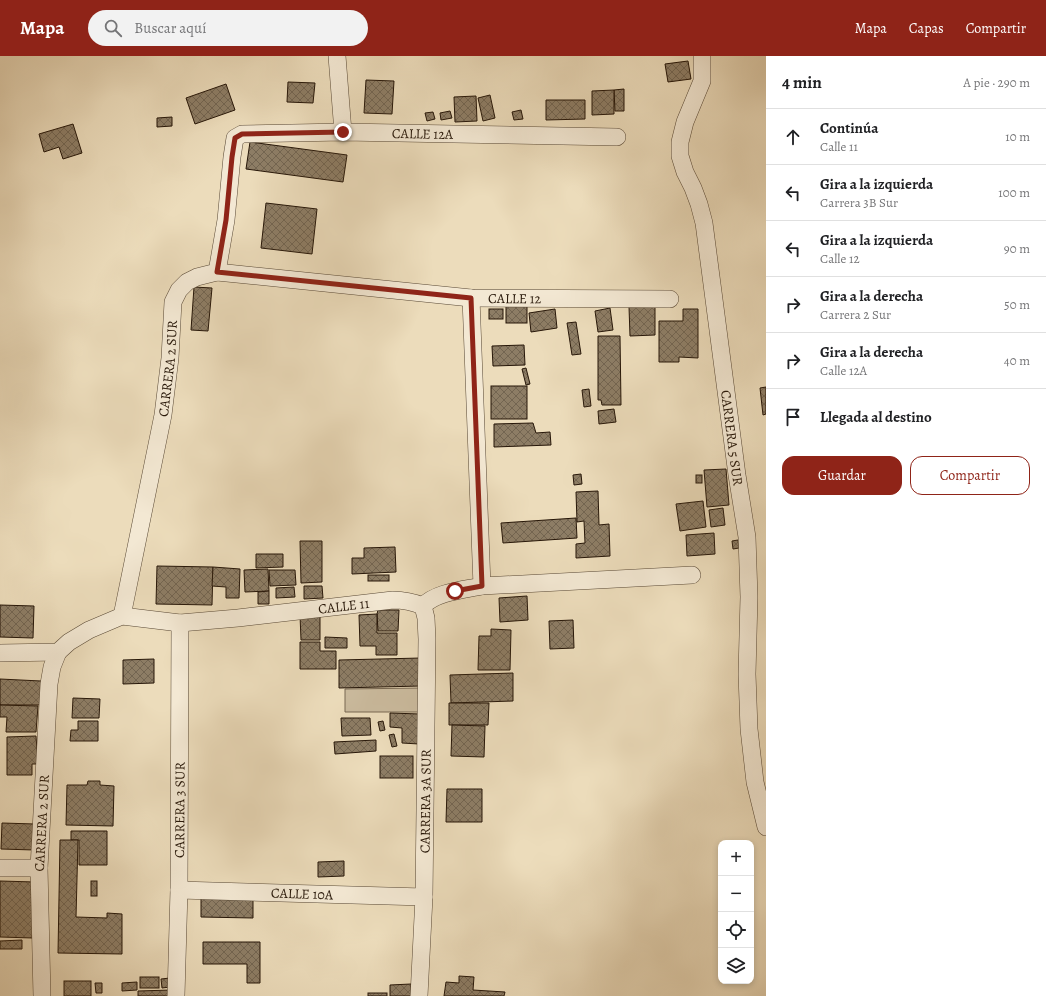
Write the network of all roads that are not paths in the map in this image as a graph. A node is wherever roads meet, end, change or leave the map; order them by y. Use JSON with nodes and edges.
{"nodes":[{"id":1,"x":337,"y":56,"type":"edge"},
{"id":2,"x":702,"y":56,"type":"edge"},
{"id":3,"x":343,"y":132,"type":"junction"},
{"id":4,"x":617,"y":137,"type":"dead end"},
{"id":5,"x":217,"y":272,"type":"junction"},
{"id":6,"x":471,"y":298,"type":"junction"},
{"id":7,"x":670,"y":299,"type":"dead end"},
{"id":8,"x":692,"y":575,"type":"dead end"},
{"id":9,"x":482,"y":586,"type":"junction"},
{"id":10,"x":423,"y":606,"type":"junction"},
{"id":11,"x":122,"y":616,"type":"junction"},
{"id":12,"x":180,"y":623,"type":"junction"},
{"id":13,"x":58,"y":652,"type":"junction"},
{"id":14,"x":0,"y":653,"type":"edge"},
{"id":15,"x":766,"y":827,"type":"edge"},
{"id":16,"x":0,"y":868,"type":"edge"},
{"id":17,"x":39,"y":868,"type":"junction"},
{"id":18,"x":179,"y":890,"type":"junction"},
{"id":19,"x":424,"y":898,"type":"junction"},
{"id":20,"x":42,"y":996,"type":"edge"},
{"id":21,"x":176,"y":996,"type":"edge"},
{"id":22,"x":419,"y":996,"type":"edge"}],
"edges":[{"from":1,"to":3,"type":"street"},
{"from":2,"to":15,"type":"street","name":"CARRERA 5 SUR"},
{"from":3,"to":4,"type":"street","name":"CALLE 12A"},
{"from":3,"to":5,"type":"street","name":"CALLE 12A"},
{"from":5,"to":6,"type":"street","name":"CALLE 12"},
{"from":5,"to":11,"type":"street","name":"CARRERA 2 SUR"},
{"from":6,"to":7,"type":"street","name":"CALLE 12"},
{"from":6,"to":9,"type":"street"},
{"from":8,"to":9,"type":"street"},
{"from":9,"to":10,"type":"street"},
{"from":10,"to":12,"type":"street","name":"CALLE 11"},
{"from":10,"to":19,"type":"street","name":"CARRERA 3A SUR"},
{"from":11,"to":12,"type":"street","name":"CALLE 11"},
{"from":11,"to":13,"type":"street","name":"CALLE 11"},
{"from":12,"to":18,"type":"street","name":"CARRERA 3 SUR"},
{"from":13,"to":14,"type":"street"},
{"from":13,"to":17,"type":"street","name":"CARRERA 2 SUR"},
{"from":16,"to":17,"type":"street"},
{"from":17,"to":20,"type":"street","name":"CARRERA 2 SUR"},
{"from":18,"to":19,"type":"street","name":"CALLE 10A"},
{"from":18,"to":21,"type":"street","name":"CARRERA 3 SUR"},
{"from":19,"to":22,"type":"street","name":"CARRERA 3A SUR"}]}
